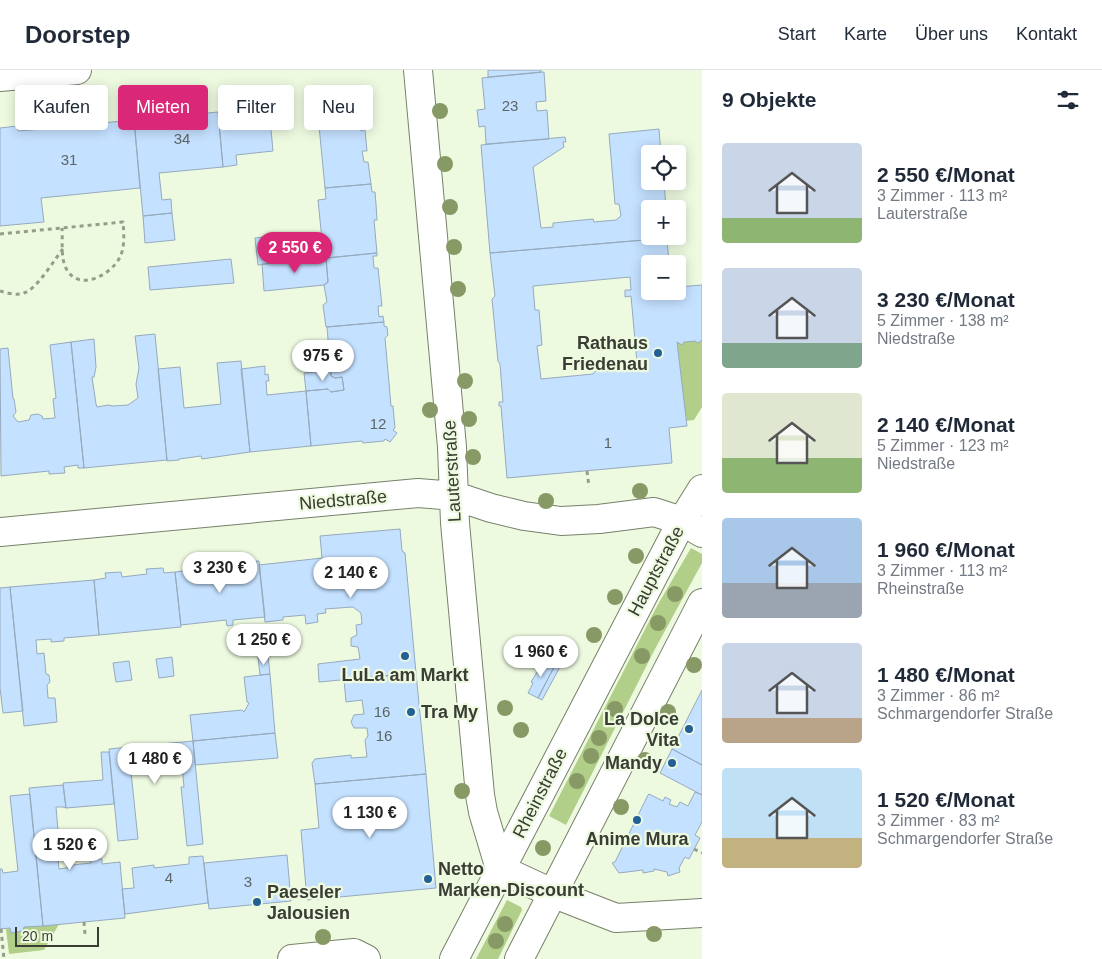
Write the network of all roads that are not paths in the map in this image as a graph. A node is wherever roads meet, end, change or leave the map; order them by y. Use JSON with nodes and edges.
{"nodes":[{"id":1,"x":77,"y":70,"type":"edge"},
{"id":2,"x":418,"y":70,"type":"edge"},
{"id":3,"x":0,"y":77,"type":"edge"},
{"id":4,"x":702,"y":489,"type":"edge"},
{"id":5,"x":455,"y":496,"type":"junction"},
{"id":6,"x":692,"y":527,"type":"edge"},
{"id":7,"x":0,"y":532,"type":"edge"},
{"id":8,"x":702,"y":603,"type":"edge"},
{"id":9,"x":612,"y":654,"type":"joint"},
{"id":10,"x":500,"y":869,"type":"junction"},
{"id":11,"x":552,"y":893,"type":"junction"},
{"id":12,"x":702,"y":913,"type":"edge"},
{"id":13,"x":292,"y":959,"type":"edge"},
{"id":14,"x":366,"y":959,"type":"edge"},
{"id":15,"x":454,"y":959,"type":"edge"},
{"id":16,"x":519,"y":959,"type":"edge"}],
"edges":[{"from":1,"to":3,"type":"street"},
{"from":2,"to":5,"type":"street","name":"Lauterstraße"},
{"from":4,"to":6,"type":"street","name":"Hauptstraße"},
{"from":5,"to":6,"type":"street","name":"Niedstraße"},
{"from":5,"to":7,"type":"street","name":"Niedstraße"},
{"from":5,"to":10,"type":"street","name":"Lauterstraße"},
{"from":6,"to":9,"type":"street","name":"Hauptstraße"},
{"from":8,"to":11,"type":"street"},
{"from":9,"to":10,"type":"street","name":"Rheinstraße"},
{"from":10,"to":11,"type":"street"},
{"from":10,"to":15,"type":"street","name":"Rheinstraße"},
{"from":11,"to":12,"type":"street"},
{"from":11,"to":16,"type":"street"},
{"from":13,"to":14,"type":"street"}]}
